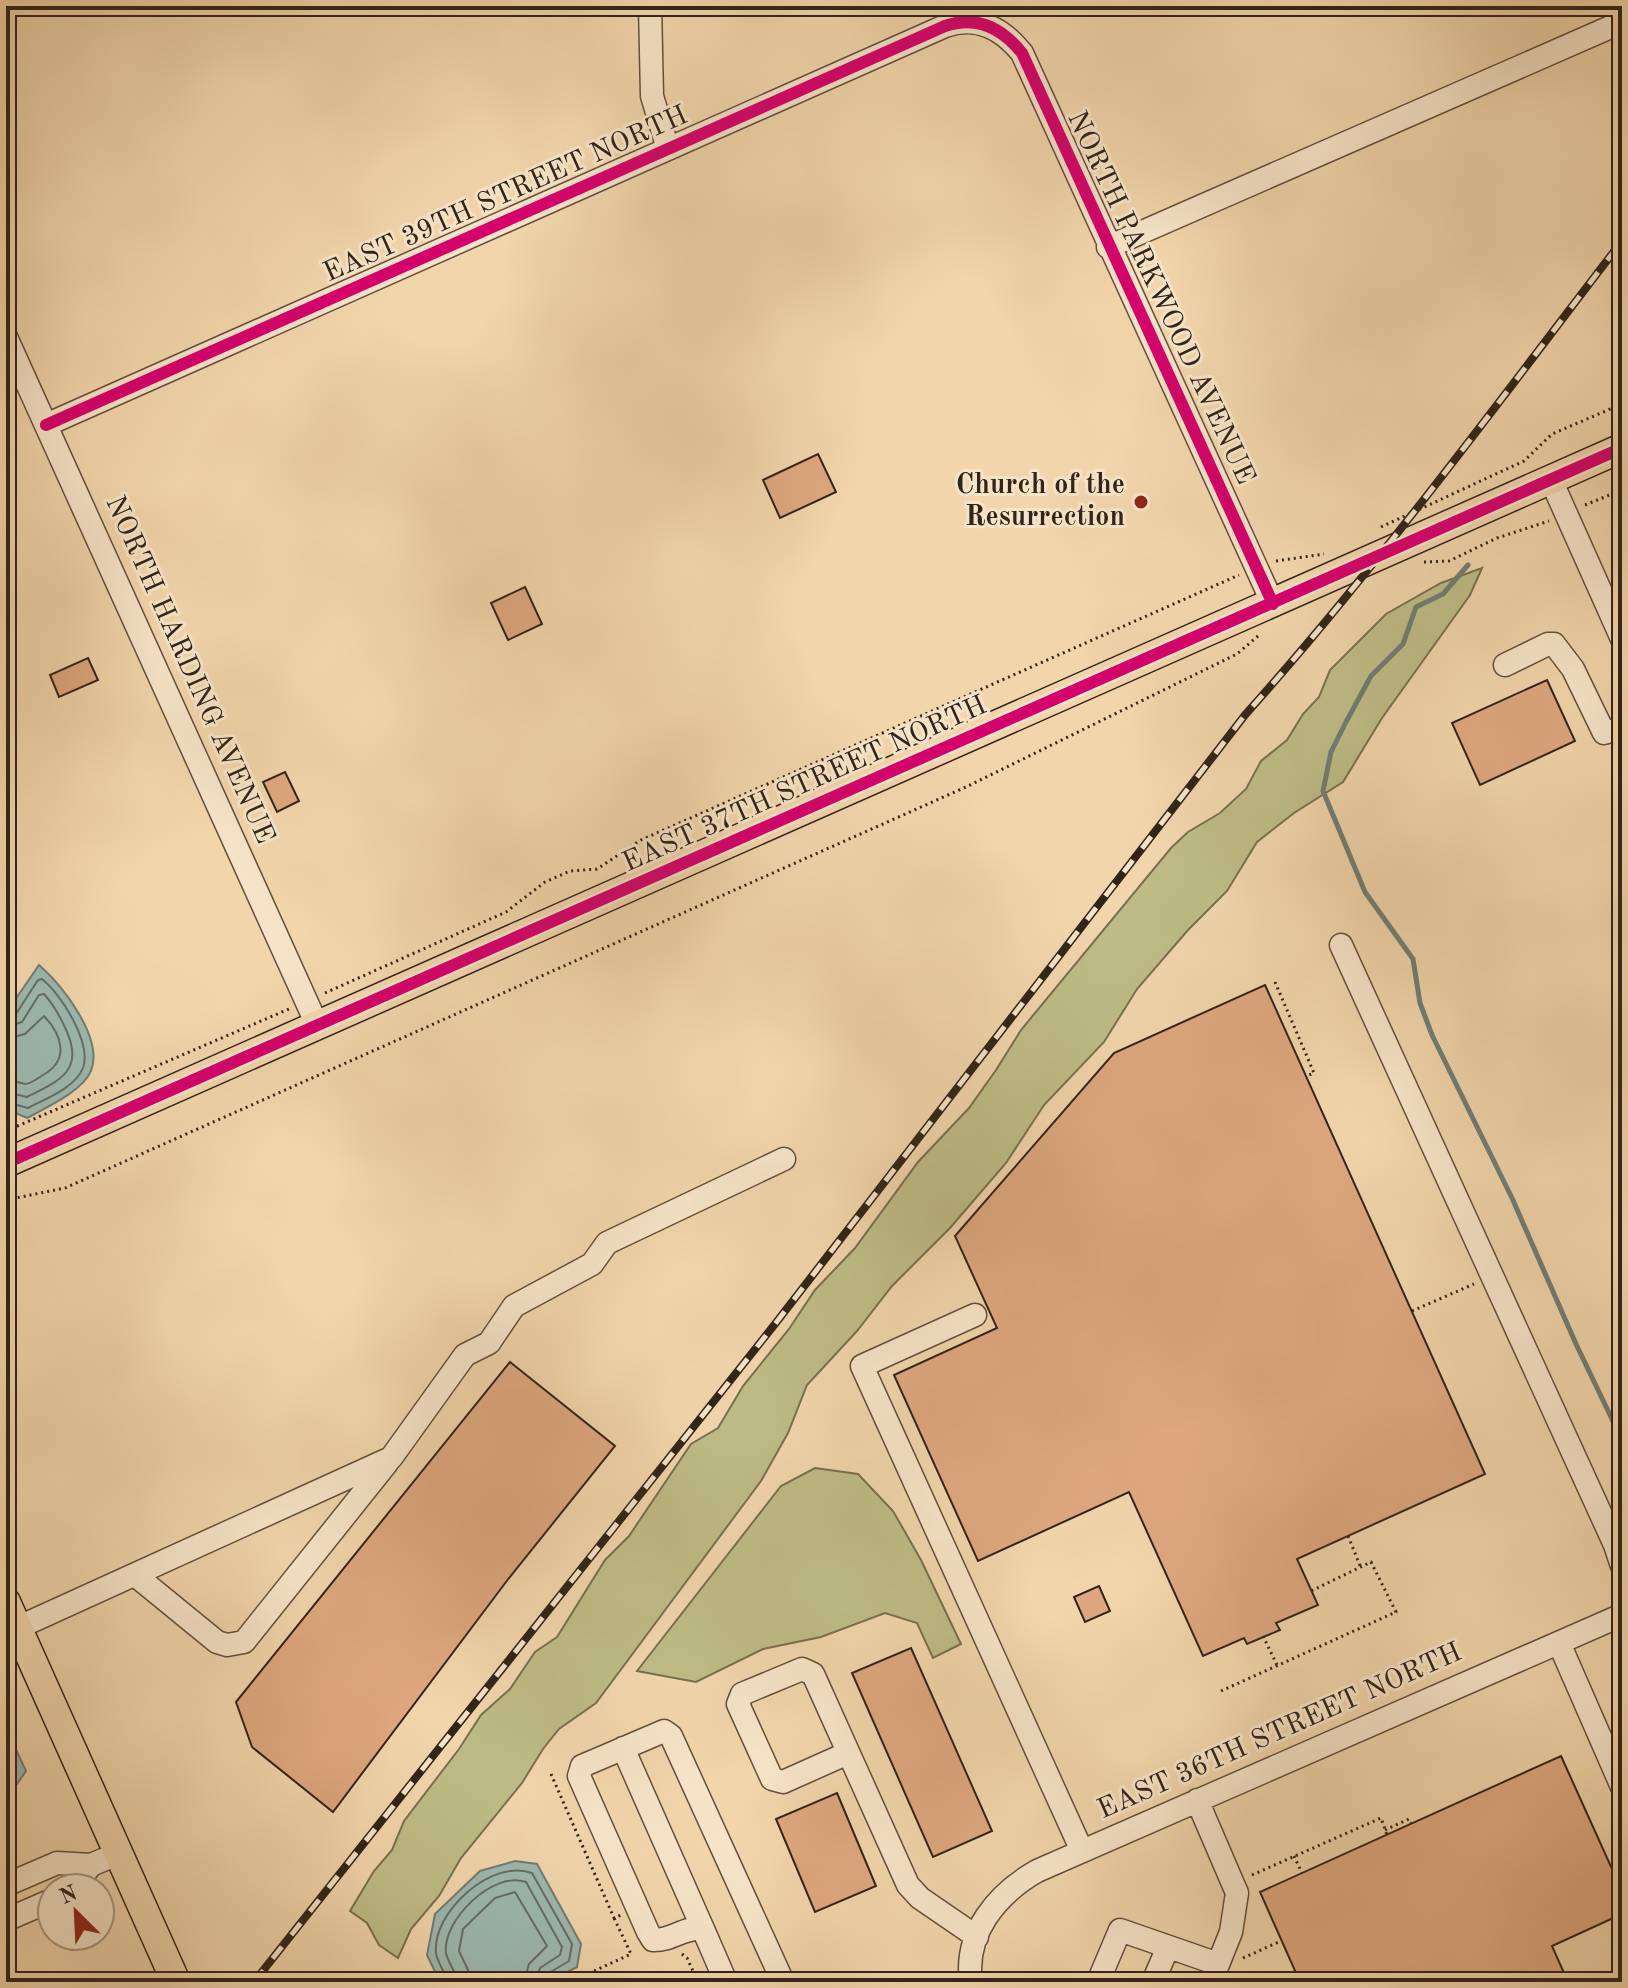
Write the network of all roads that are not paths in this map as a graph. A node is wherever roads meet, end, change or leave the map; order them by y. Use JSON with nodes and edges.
{"nodes":[{"id":1,"x":650,"y":6,"type":"edge"},
{"id":2,"x":1622,"y":22,"type":"edge"},
{"id":3,"x":988,"y":25,"type":"joint"},
{"id":4,"x":668,"y":149,"type":"junction"},
{"id":5,"x":1108,"y":247,"type":"junction"},
{"id":6,"x":6,"y":337,"type":"edge"},
{"id":7,"x":46,"y":425,"type":"junction"},
{"id":8,"x":1622,"y":448,"type":"edge"},
{"id":9,"x":1551,"y":480,"type":"junction"},
{"id":10,"x":1270,"y":616,"type":"junction"},
{"id":11,"x":1622,"y":639,"type":"edge"},
{"id":12,"x":1505,"y":665,"type":"dead end"},
{"id":13,"x":1622,"y":728,"type":"edge"},
{"id":14,"x":1341,"y":945,"type":"dead end"},
{"id":15,"x":318,"y":1027,"type":"junction"},
{"id":16,"x":784,"y":1159,"type":"dead end"},
{"id":17,"x":6,"y":1163,"type":"edge"},
{"id":18,"x":975,"y":1315,"type":"dead end"},
{"id":19,"x":391,"y":1458,"type":"junction"},
{"id":20,"x":1622,"y":1566,"type":"edge"},
{"id":21,"x":135,"y":1575,"type":"junction"},
{"id":22,"x":6,"y":1602,"type":"edge"},
{"id":23,"x":1622,"y":1615,"type":"edge"},
{"id":24,"x":17,"y":1628,"type":"junction"},
{"id":25,"x":1559,"y":1643,"type":"junction"},
{"id":26,"x":623,"y":1748,"type":"junction"},
{"id":27,"x":848,"y":1753,"type":"junction"},
{"id":28,"x":1622,"y":1787,"type":"edge"},
{"id":29,"x":1197,"y":1800,"type":"junction"},
{"id":30,"x":1082,"y":1851,"type":"junction"},
{"id":31,"x":117,"y":1854,"type":"junction"},
{"id":32,"x":91,"y":1865,"type":"junction"},
{"id":33,"x":86,"y":1872,"type":"edge"},
{"id":34,"x":6,"y":1885,"type":"edge"},
{"id":35,"x":36,"y":1907,"type":"edge"},
{"id":36,"x":6,"y":1920,"type":"edge"},
{"id":37,"x":703,"y":1929,"type":"junction"},
{"id":38,"x":978,"y":1932,"type":"junction"},
{"id":39,"x":1168,"y":1947,"type":"junction"},
{"id":40,"x":1222,"y":1969,"type":"edge"},
{"id":41,"x":176,"y":1982,"type":"edge"},
{"id":42,"x":726,"y":1982,"type":"edge"},
{"id":43,"x":783,"y":1982,"type":"edge"},
{"id":44,"x":971,"y":1982,"type":"edge"},
{"id":45,"x":1098,"y":1982,"type":"edge"},
{"id":46,"x":1153,"y":1982,"type":"edge"}],
"edges":[{"from":1,"to":4,"type":"street"},
{"from":2,"to":5,"type":"street"},
{"from":3,"to":4,"type":"street","name":"EAST 39TH STREET NORTH"},
{"from":3,"to":5,"type":"street","name":"NORTH PARKWOOD AVENUE"},
{"from":4,"to":7,"type":"street","name":"EAST 39TH STREET NORTH"},
{"from":5,"to":10,"type":"street","name":"NORTH PARKWOOD AVENUE"},
{"from":6,"to":7,"type":"street","name":"NORTH HARDING AVENUE"},
{"from":7,"to":15,"type":"street","name":"NORTH HARDING AVENUE"},
{"from":8,"to":9,"type":"main road","name":"EAST 37TH STREET NORTH"},
{"from":9,"to":10,"type":"main road","name":"EAST 37TH STREET NORTH"},
{"from":9,"to":11,"type":"street"},
{"from":10,"to":15,"type":"main road","name":"EAST 37TH STREET NORTH"},
{"from":12,"to":13,"type":"street"},
{"from":14,"to":20,"type":"street"},
{"from":15,"to":17,"type":"main road","name":"EAST 37TH STREET NORTH"},
{"from":16,"to":19,"type":"street"},
{"from":18,"to":30,"type":"street"},
{"from":19,"to":21,"type":"street"},
{"from":19,"to":21,"type":"street"},
{"from":21,"to":24,"type":"street"},
{"from":22,"to":24,"type":"main road"},
{"from":23,"to":25,"type":"street","name":"EAST 36TH STREET NORTH"},
{"from":24,"to":31,"type":"main road"},
{"from":25,"to":28,"type":"street"},
{"from":25,"to":29,"type":"street","name":"EAST 36TH STREET NORTH"},
{"from":26,"to":37,"type":"street"},
{"from":26,"to":37,"type":"street"},
{"from":26,"to":43,"type":"street"},
{"from":27,"to":27,"type":"street"},
{"from":27,"to":38,"type":"street"},
{"from":29,"to":30,"type":"street","name":"EAST 36TH STREET NORTH"},
{"from":29,"to":40,"type":"street"},
{"from":30,"to":38,"type":"street","name":"EAST 36TH STREET NORTH"},
{"from":31,"to":32,"type":"street"},
{"from":31,"to":41,"type":"main road"},
{"from":32,"to":33,"type":"street"},
{"from":32,"to":34,"type":"street"},
{"from":35,"to":36,"type":"street"},
{"from":37,"to":42,"type":"street"},
{"from":38,"to":44,"type":"street"},
{"from":39,"to":40,"type":"street"},
{"from":39,"to":45,"type":"street"},
{"from":39,"to":46,"type":"street"}]}
